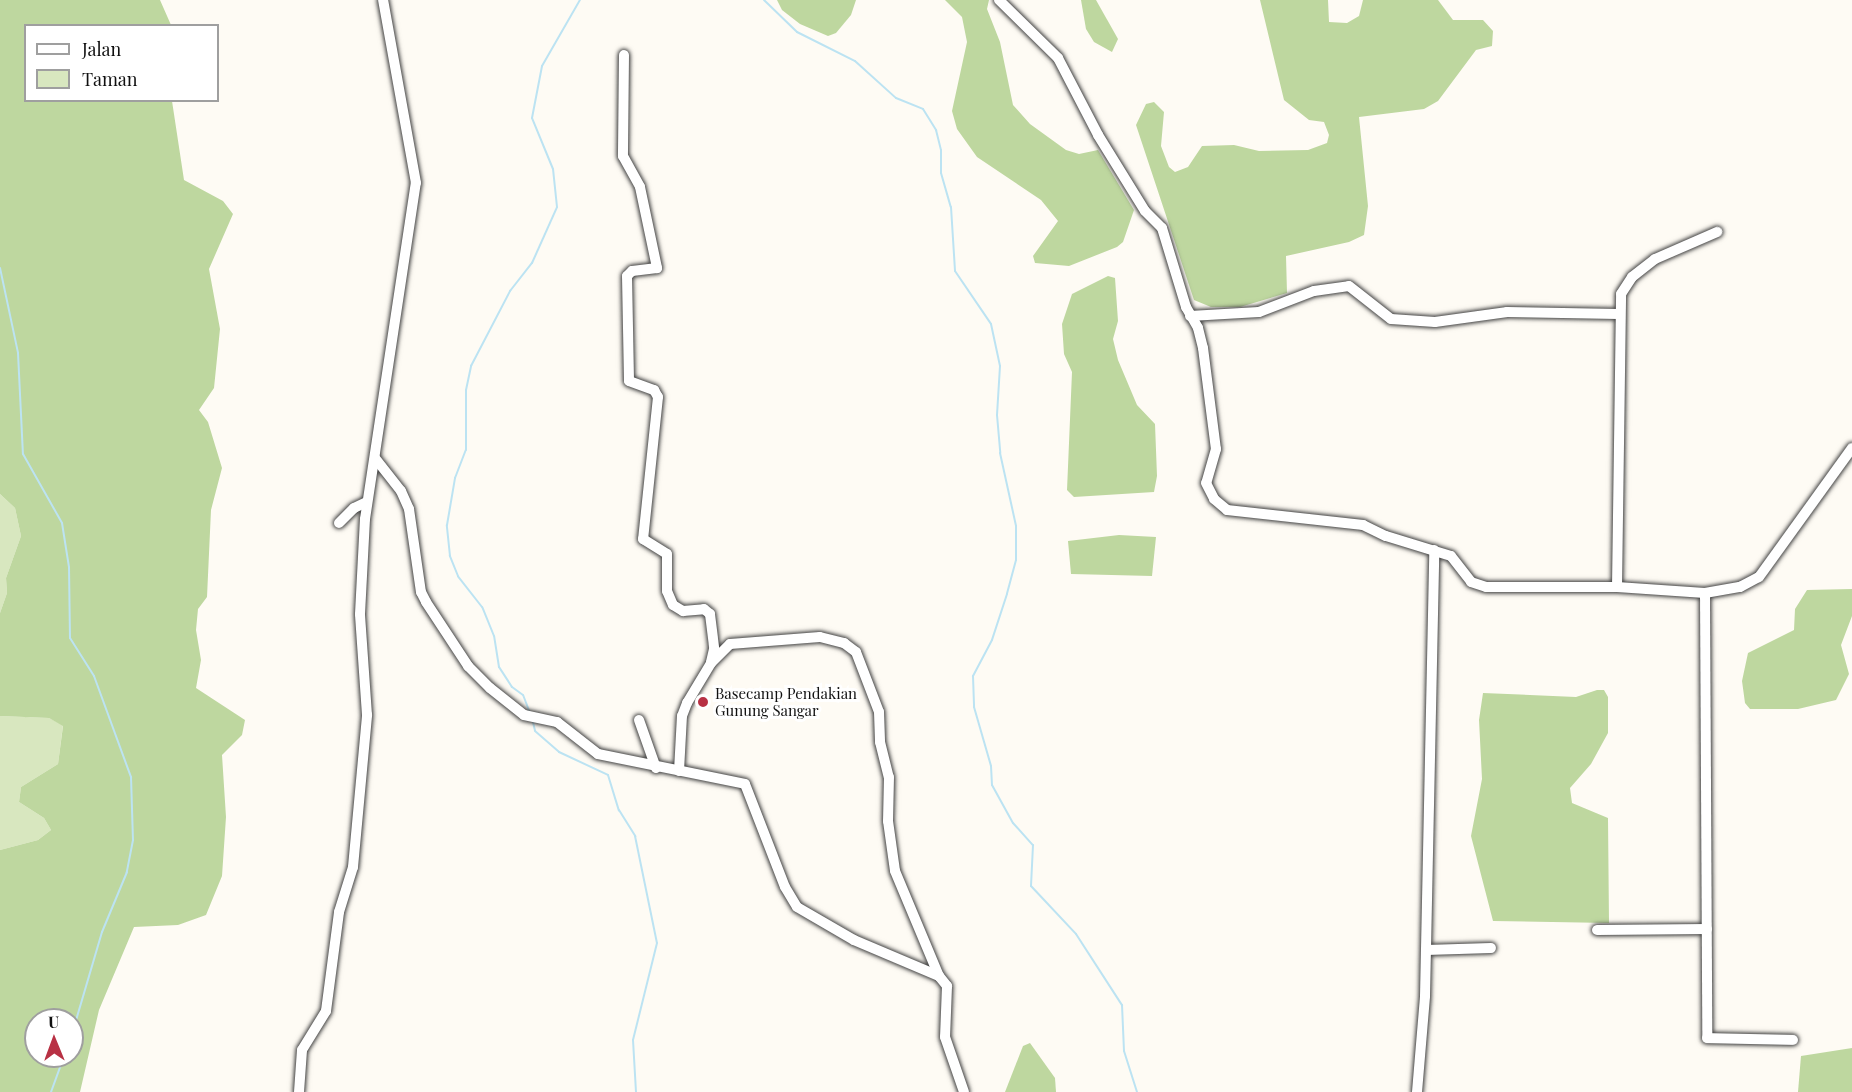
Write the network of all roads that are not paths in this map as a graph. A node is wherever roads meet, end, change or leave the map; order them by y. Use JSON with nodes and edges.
{"nodes":[{"id":1,"x":383,"y":0,"type":"edge"},
{"id":2,"x":999,"y":0,"type":"edge"},
{"id":3,"x":624,"y":55,"type":"dead end"},
{"id":4,"x":1717,"y":232,"type":"dead end"},
{"id":5,"x":1618,"y":314,"type":"junction"},
{"id":6,"x":1190,"y":316,"type":"junction"},
{"id":7,"x":1852,"y":448,"type":"edge"},
{"id":8,"x":375,"y":458,"type":"junction"},
{"id":9,"x":367,"y":502,"type":"junction"},
{"id":10,"x":339,"y":523,"type":"dead end"},
{"id":11,"x":1434,"y":550,"type":"junction"},
{"id":12,"x":1617,"y":587,"type":"junction"},
{"id":13,"x":1705,"y":593,"type":"junction"},
{"id":14,"x":711,"y":663,"type":"junction"},
{"id":15,"x":639,"y":720,"type":"dead end"},
{"id":16,"x":656,"y":768,"type":"junction"},
{"id":17,"x":679,"y":771,"type":"junction"},
{"id":18,"x":1707,"y":929,"type":"junction"},
{"id":19,"x":1597,"y":930,"type":"dead end"},
{"id":20,"x":1491,"y":948,"type":"dead end"},
{"id":21,"x":1426,"y":950,"type":"junction"},
{"id":22,"x":939,"y":976,"type":"junction"},
{"id":23,"x":1793,"y":1040,"type":"dead end"},
{"id":24,"x":299,"y":1092,"type":"edge"},
{"id":25,"x":964,"y":1092,"type":"edge"},
{"id":26,"x":1417,"y":1092,"type":"edge"}],
"edges":[{"from":1,"to":8,"type":"street"},
{"from":2,"to":6,"type":"street"},
{"from":3,"to":14,"type":"street"},
{"from":4,"to":5,"type":"street"},
{"from":5,"to":6,"type":"street"},
{"from":5,"to":12,"type":"street"},
{"from":6,"to":11,"type":"street"},
{"from":7,"to":13,"type":"street"},
{"from":8,"to":9,"type":"street"},
{"from":8,"to":16,"type":"street"},
{"from":9,"to":10,"type":"street"},
{"from":9,"to":24,"type":"street"},
{"from":11,"to":12,"type":"street"},
{"from":11,"to":21,"type":"street"},
{"from":12,"to":13,"type":"street"},
{"from":13,"to":18,"type":"street"},
{"from":14,"to":17,"type":"street"},
{"from":14,"to":22,"type":"street"},
{"from":15,"to":16,"type":"street"},
{"from":16,"to":17,"type":"street"},
{"from":17,"to":22,"type":"street"},
{"from":18,"to":19,"type":"street"},
{"from":18,"to":23,"type":"street"},
{"from":20,"to":21,"type":"street"},
{"from":21,"to":26,"type":"street"},
{"from":22,"to":25,"type":"street"}]}
